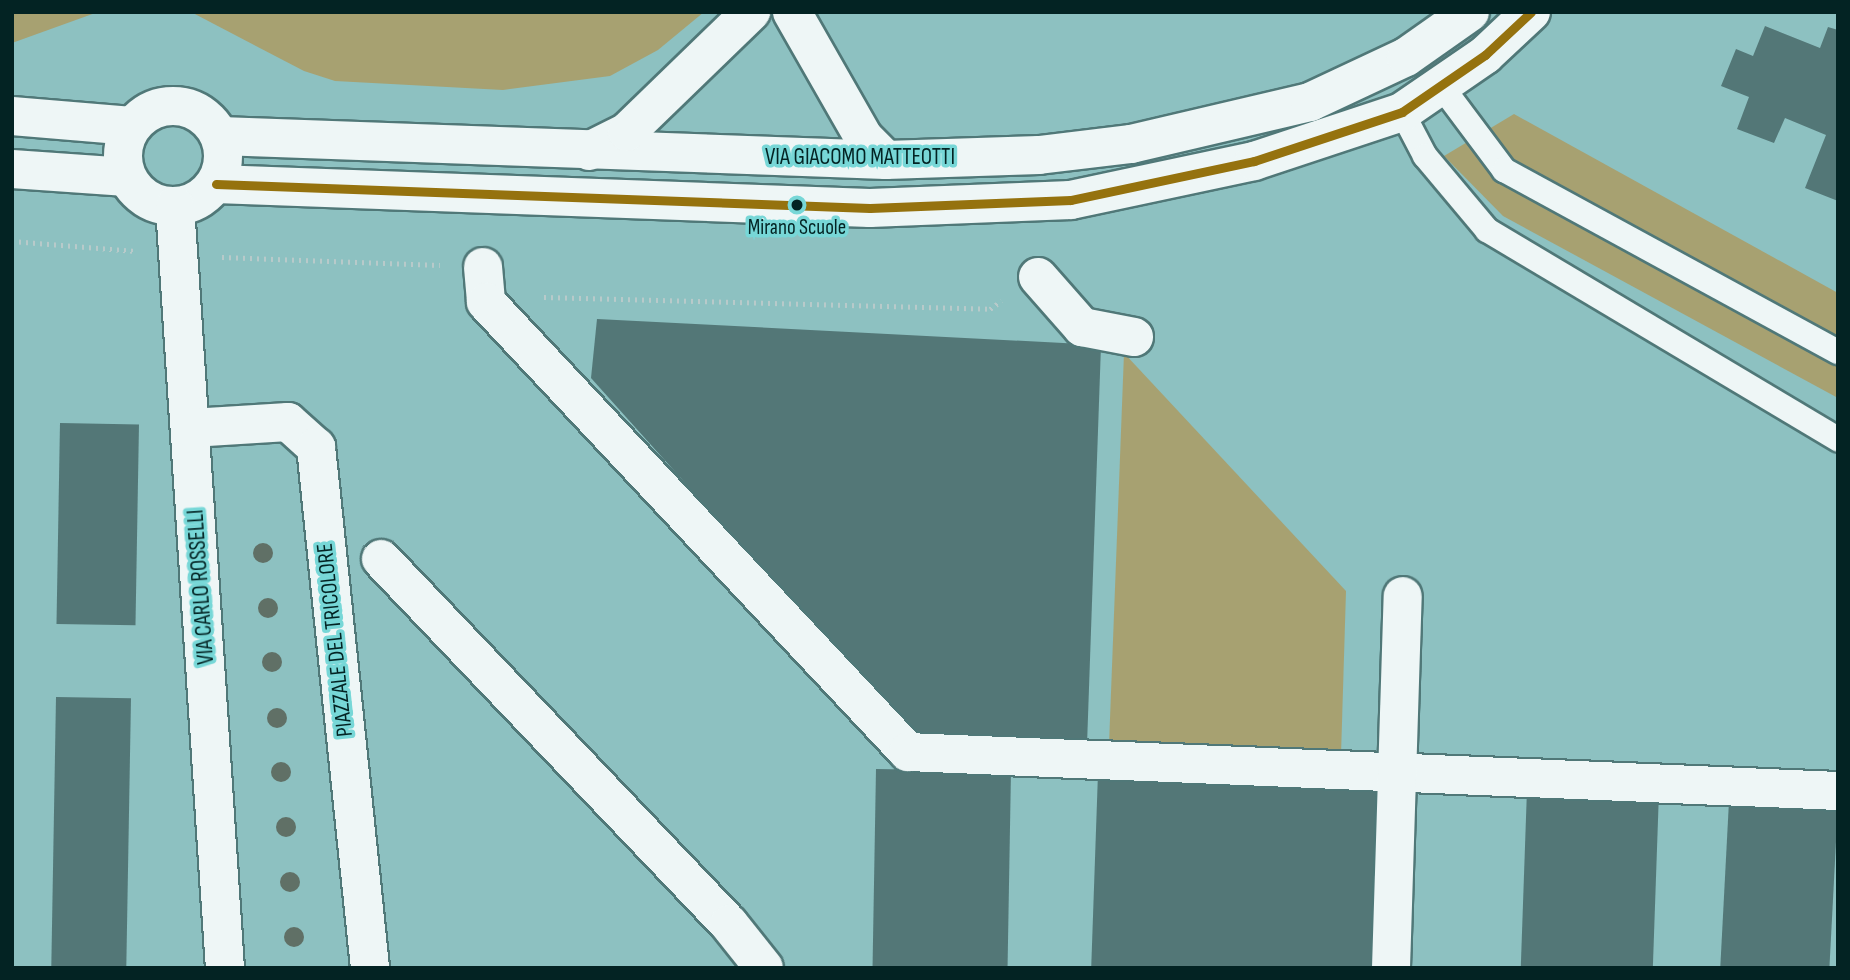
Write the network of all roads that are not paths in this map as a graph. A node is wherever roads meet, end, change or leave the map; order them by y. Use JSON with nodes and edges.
{"nodes":[{"id":1,"x":751,"y":12,"type":"edge"},
{"id":2,"x":792,"y":12,"type":"edge"},
{"id":3,"x":1470,"y":12,"type":"edge"},
{"id":4,"x":1531,"y":12,"type":"edge"},
{"id":5,"x":1442,"y":87,"type":"junction"},
{"id":6,"x":1402,"y":112,"type":"junction"},
{"id":7,"x":12,"y":116,"type":"edge"},
{"id":8,"x":132,"y":126,"type":"junction"},
{"id":9,"x":220,"y":136,"type":"junction"},
{"id":10,"x":588,"y":152,"type":"junction"},
{"id":11,"x":886,"y":160,"type":"junction"},
{"id":12,"x":12,"y":169,"type":"edge"},
{"id":13,"x":127,"y":177,"type":"junction"},
{"id":14,"x":216,"y":184,"type":"junction"},
{"id":15,"x":176,"y":206,"type":"junction"},
{"id":16,"x":483,"y":267,"type":"road end"},
{"id":17,"x":1038,"y":277,"type":"road end"},
{"id":18,"x":1134,"y":337,"type":"dead end"},
{"id":19,"x":1838,"y":352,"type":"edge"},
{"id":20,"x":191,"y":428,"type":"junction"},
{"id":21,"x":1838,"y":439,"type":"edge"},
{"id":22,"x":381,"y":559,"type":"dead end"},
{"id":23,"x":1403,"y":596,"type":"dead end"},
{"id":24,"x":1397,"y":773,"type":"junction"},
{"id":25,"x":1838,"y":791,"type":"edge"},
{"id":26,"x":225,"y":968,"type":"edge"},
{"id":27,"x":370,"y":968,"type":"edge"},
{"id":28,"x":764,"y":968,"type":"edge"},
{"id":29,"x":1391,"y":968,"type":"edge"}],
"edges":[{"from":1,"to":10,"type":"street"},
{"from":2,"to":11,"type":"street"},
{"from":3,"to":11,"type":"street","name":"VIA GIACOMO MATTEOTTI"},
{"from":4,"to":5,"type":"street","name":"VIA GIACOMO MATTEOTTI"},
{"from":5,"to":6,"type":"street","name":"VIA GIACOMO MATTEOTTI"},
{"from":5,"to":19,"type":"lane"},
{"from":6,"to":14,"type":"street","name":"VIA GIACOMO MATTEOTTI"},
{"from":6,"to":21,"type":"lane"},
{"from":7,"to":8,"type":"street"},
{"from":8,"to":9,"type":"street"},
{"from":8,"to":13,"type":"street"},
{"from":9,"to":10,"type":"street","name":"VIA GIACOMO MATTEOTTI"},
{"from":9,"to":14,"type":"street"},
{"from":10,"to":11,"type":"street","name":"VIA GIACOMO MATTEOTTI"},
{"from":12,"to":13,"type":"street"},
{"from":13,"to":15,"type":"street"},
{"from":14,"to":15,"type":"street"},
{"from":15,"to":20,"type":"street","name":"VIA CARLO ROSSELLI"},
{"from":16,"to":24,"type":"street"},
{"from":17,"to":18,"type":"street"},
{"from":20,"to":26,"type":"street","name":"VIA CARLO ROSSELLI"},
{"from":20,"to":27,"type":"street","name":"PIAZZALE DEL TRICOLORE"},
{"from":22,"to":28,"type":"street"},
{"from":23,"to":24,"type":"street"},
{"from":24,"to":25,"type":"street"},
{"from":24,"to":29,"type":"street"}]}
